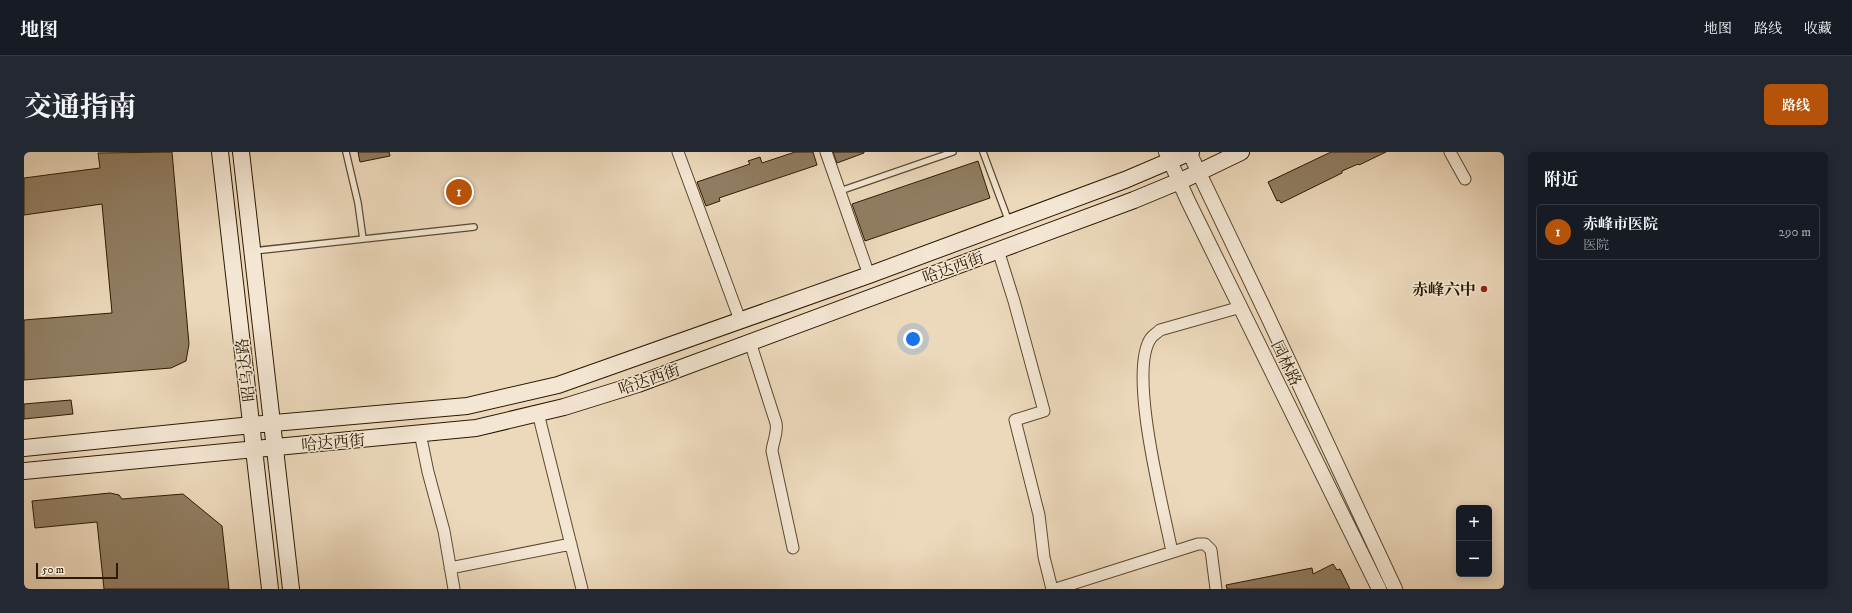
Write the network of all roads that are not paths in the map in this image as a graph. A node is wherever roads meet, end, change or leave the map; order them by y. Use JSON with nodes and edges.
{"nodes":[{"id":1,"x":220,"y":152,"type":"edge"},
{"id":2,"x":241,"y":152,"type":"edge"},
{"id":3,"x":346,"y":152,"type":"edge"},
{"id":4,"x":678,"y":152,"type":"edge"},
{"id":5,"x":826,"y":152,"type":"edge"},
{"id":6,"x":954,"y":152,"type":"edge"},
{"id":7,"x":983,"y":152,"type":"edge"},
{"id":8,"x":1190,"y":152,"type":"edge"},
{"id":9,"x":1241,"y":152,"type":"edge"},
{"id":10,"x":1450,"y":152,"type":"edge"},
{"id":11,"x":1168,"y":157,"type":"edge"},
{"id":12,"x":1199,"y":173,"type":"junction"},
{"id":13,"x":1465,"y":179,"type":"dead end"},
{"id":14,"x":1179,"y":182,"type":"junction"},
{"id":15,"x":840,"y":191,"type":"junction"},
{"id":16,"x":1009,"y":223,"type":"junction"},
{"id":17,"x":474,"y":227,"type":"dead end"},
{"id":18,"x":363,"y":239,"type":"junction"},
{"id":19,"x":998,"y":250,"type":"junction"},
{"id":20,"x":253,"y":251,"type":"junction"},
{"id":21,"x":869,"y":275,"type":"junction"},
{"id":22,"x":1241,"y":307,"type":"junction"},
{"id":23,"x":740,"y":320,"type":"junction"},
{"id":24,"x":750,"y":342,"type":"junction"},
{"id":25,"x":538,"y":413,"type":"junction"},
{"id":26,"x":272,"y":423,"type":"junction"},
{"id":27,"x":252,"y":425,"type":"junction"},
{"id":28,"x":420,"y":433,"type":"junction"},
{"id":29,"x":275,"y":447,"type":"junction"},
{"id":30,"x":24,"y":448,"type":"edge"},
{"id":31,"x":254,"y":449,"type":"junction"},
{"id":32,"x":24,"y":471,"type":"edge"},
{"id":33,"x":571,"y":544,"type":"junction"},
{"id":34,"x":793,"y":548,"type":"dead end"},
{"id":35,"x":1172,"y":552,"type":"junction"},
{"id":36,"x":450,"y":568,"type":"junction"},
{"id":37,"x":270,"y":589,"type":"edge"},
{"id":38,"x":291,"y":589,"type":"edge"},
{"id":39,"x":454,"y":589,"type":"edge"},
{"id":40,"x":582,"y":589,"type":"edge"},
{"id":41,"x":1052,"y":589,"type":"edge"},
{"id":42,"x":1056,"y":589,"type":"edge"},
{"id":43,"x":1216,"y":589,"type":"edge"},
{"id":44,"x":1379,"y":589,"type":"edge"},
{"id":45,"x":1395,"y":589,"type":"edge"}],
"edges":[{"from":1,"to":27,"type":"main road","name":"昭乌达路"},
{"from":2,"to":20,"type":"main road","name":"昭乌达路"},
{"from":3,"to":18,"type":"lane"},
{"from":4,"to":23,"type":"street"},
{"from":5,"to":15,"type":"street"},
{"from":6,"to":15,"type":"lane"},
{"from":7,"to":16,"type":"lane"},
{"from":8,"to":11,"type":"main road","name":"哈达西街"},
{"from":8,"to":12,"type":"street","name":"园林路"},
{"from":9,"to":12,"type":"main road","name":"哈达西街"},
{"from":10,"to":13,"type":"street"},
{"from":11,"to":14,"type":"street","name":"园林路"},
{"from":11,"to":16,"type":"main road","name":"哈达西街"},
{"from":12,"to":14,"type":"main road","name":"哈达西街"},
{"from":12,"to":45,"type":"street","name":"园林路"},
{"from":14,"to":19,"type":"main road","name":"哈达西街"},
{"from":14,"to":22,"type":"street","name":"园林路"},
{"from":15,"to":21,"type":"street"},
{"from":16,"to":21,"type":"main road","name":"哈达西街"},
{"from":17,"to":18,"type":"lane"},
{"from":18,"to":20,"type":"lane"},
{"from":19,"to":24,"type":"main road","name":"哈达西街"},
{"from":19,"to":41,"type":"street"},
{"from":20,"to":26,"type":"main road","name":"昭乌达路"},
{"from":21,"to":23,"type":"main road","name":"哈达西街"},
{"from":22,"to":35,"type":"street"},
{"from":22,"to":44,"type":"street","name":"园林路"},
{"from":23,"to":26,"type":"main road","name":"哈达西街"},
{"from":24,"to":25,"type":"main road","name":"哈达西街"},
{"from":24,"to":34,"type":"street"},
{"from":25,"to":28,"type":"main road","name":"哈达西街"},
{"from":25,"to":33,"type":"street"},
{"from":26,"to":27,"type":"main road","name":"哈达西街"},
{"from":26,"to":29,"type":"main road","name":"昭乌达路"},
{"from":27,"to":30,"type":"main road","name":"哈达西街"},
{"from":27,"to":31,"type":"main road","name":"昭乌达路"},
{"from":28,"to":29,"type":"main road","name":"哈达西街"},
{"from":28,"to":36,"type":"street"},
{"from":29,"to":31,"type":"main road","name":"哈达西街"},
{"from":29,"to":38,"type":"main road","name":"昭乌达路"},
{"from":31,"to":32,"type":"main road","name":"哈达西街"},
{"from":31,"to":37,"type":"main road","name":"昭乌达路"},
{"from":33,"to":36,"type":"street"},
{"from":33,"to":40,"type":"street"},
{"from":35,"to":42,"type":"street"},
{"from":35,"to":43,"type":"street"},
{"from":36,"to":39,"type":"street"}]}
